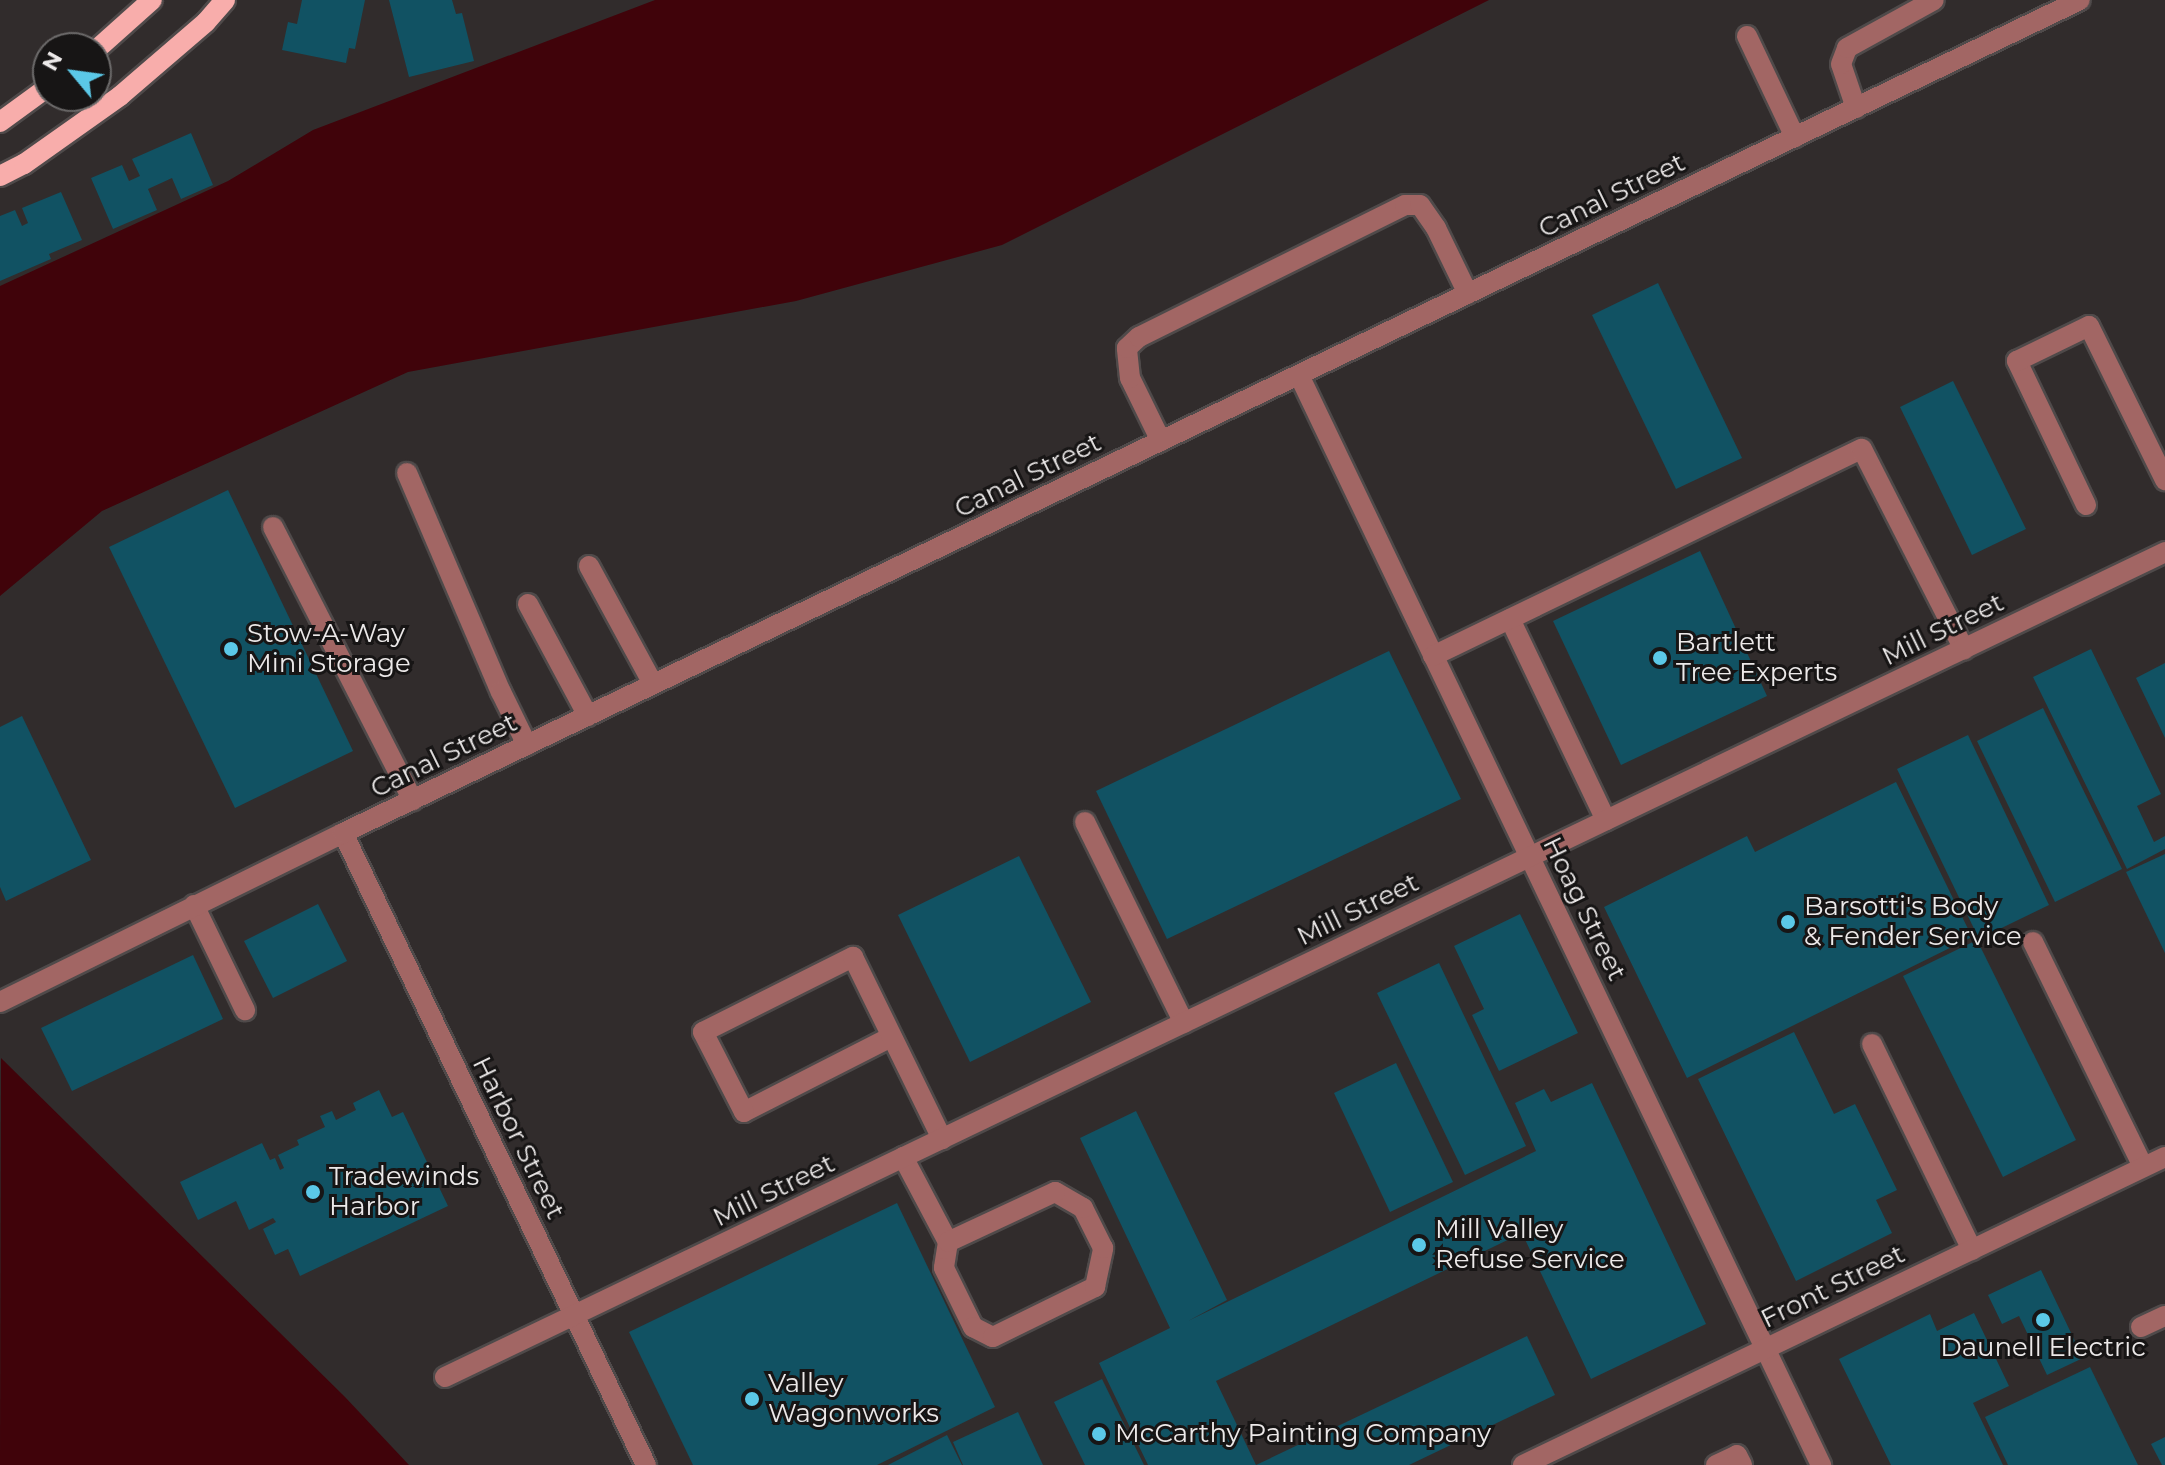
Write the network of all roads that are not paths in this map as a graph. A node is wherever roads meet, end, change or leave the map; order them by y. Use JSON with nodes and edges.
{"nodes":[{"id":1,"x":152,"y":0,"type":"edge"},
{"id":2,"x":225,"y":0,"type":"edge"},
{"id":3,"x":1934,"y":0,"type":"edge"},
{"id":4,"x":2080,"y":0,"type":"edge"},
{"id":5,"x":112,"y":36,"type":"edge"},
{"id":6,"x":1747,"y":36,"type":"dead end"},
{"id":7,"x":32,"y":99,"type":"edge"},
{"id":8,"x":1856,"y":108,"type":"junction"},
{"id":9,"x":0,"y":122,"type":"edge"},
{"id":10,"x":1795,"y":137,"type":"junction"},
{"id":11,"x":0,"y":176,"type":"edge"},
{"id":12,"x":1468,"y":294,"type":"junction"},
{"id":13,"x":1299,"y":375,"type":"junction"},
{"id":14,"x":1161,"y":441,"type":"junction"},
{"id":15,"x":407,"y":473,"type":"dead end"},
{"id":16,"x":2165,"y":480,"type":"edge"},
{"id":17,"x":2086,"y":505,"type":"dead end"},
{"id":18,"x":273,"y":527,"type":"dead end"},
{"id":19,"x":2165,"y":552,"type":"edge"},
{"id":20,"x":589,"y":566,"type":"dead end"},
{"id":21,"x":528,"y":604,"type":"dead end"},
{"id":22,"x":1510,"y":619,"type":"junction"},
{"id":23,"x":1964,"y":649,"type":"junction"},
{"id":24,"x":1433,"y":656,"type":"junction"},
{"id":25,"x":653,"y":684,"type":"junction"},
{"id":26,"x":588,"y":716,"type":"junction"},
{"id":27,"x":527,"y":745,"type":"junction"},
{"id":28,"x":413,"y":800,"type":"junction"},
{"id":29,"x":1606,"y":820,"type":"junction"},
{"id":30,"x":1085,"y":822,"type":"dead end"},
{"id":31,"x":343,"y":833,"type":"junction"},
{"id":32,"x":1530,"y":857,"type":"junction"},
{"id":33,"x":194,"y":905,"type":"junction"},
{"id":34,"x":2033,"y":942,"type":"dead end"},
{"id":35,"x":0,"y":1002,"type":"edge"},
{"id":36,"x":245,"y":1010,"type":"dead end"},
{"id":37,"x":1184,"y":1023,"type":"junction"},
{"id":38,"x":891,"y":1037,"type":"junction"},
{"id":39,"x":1872,"y":1044,"type":"dead end"},
{"id":40,"x":942,"y":1139,"type":"junction"},
{"id":41,"x":903,"y":1157,"type":"junction"},
{"id":42,"x":2165,"y":1157,"type":"edge"},
{"id":43,"x":2143,"y":1167,"type":"junction"},
{"id":44,"x":948,"y":1242,"type":"junction"},
{"id":45,"x":1972,"y":1250,"type":"junction"},
{"id":46,"x":574,"y":1314,"type":"junction"},
{"id":47,"x":2165,"y":1316,"type":"edge"},
{"id":48,"x":2141,"y":1327,"type":"dead end"},
{"id":49,"x":1765,"y":1349,"type":"junction"},
{"id":50,"x":445,"y":1377,"type":"dead end"},
{"id":51,"x":646,"y":1465,"type":"edge"},
{"id":52,"x":1523,"y":1465,"type":"edge"},
{"id":53,"x":1716,"y":1465,"type":"edge"},
{"id":54,"x":1742,"y":1465,"type":"edge"},
{"id":55,"x":1821,"y":1465,"type":"edge"}],
"edges":[{"from":1,"to":5,"type":"main road"},
{"from":2,"to":11,"type":"main road"},
{"from":3,"to":8,"type":"street"},
{"from":4,"to":8,"type":"street","name":"Canal Street"},
{"from":6,"to":10,"type":"street"},
{"from":7,"to":9,"type":"main road"},
{"from":8,"to":10,"type":"street","name":"Canal Street"},
{"from":10,"to":12,"type":"street","name":"Canal Street"},
{"from":12,"to":13,"type":"street","name":"Canal Street"},
{"from":12,"to":14,"type":"street"},
{"from":13,"to":14,"type":"street","name":"Canal Street"},
{"from":13,"to":24,"type":"street","name":"Hoag Street"},
{"from":14,"to":25,"type":"street","name":"Canal Street"},
{"from":15,"to":27,"type":"street"},
{"from":16,"to":17,"type":"street"},
{"from":18,"to":28,"type":"street"},
{"from":19,"to":23,"type":"street","name":"Mill Street"},
{"from":20,"to":25,"type":"street"},
{"from":21,"to":26,"type":"street"},
{"from":22,"to":23,"type":"street"},
{"from":22,"to":24,"type":"street"},
{"from":22,"to":29,"type":"street"},
{"from":23,"to":29,"type":"street","name":"Mill Street"},
{"from":24,"to":32,"type":"street","name":"Hoag Street"},
{"from":25,"to":26,"type":"street","name":"Canal Street"},
{"from":26,"to":27,"type":"street","name":"Canal Street"},
{"from":27,"to":28,"type":"street","name":"Canal Street"},
{"from":28,"to":31,"type":"street","name":"Canal Street"},
{"from":29,"to":32,"type":"street","name":"Mill Street"},
{"from":30,"to":37,"type":"street"},
{"from":31,"to":33,"type":"street","name":"Canal Street"},
{"from":31,"to":46,"type":"street","name":"Harbor Street"},
{"from":32,"to":37,"type":"street","name":"Mill Street"},
{"from":32,"to":49,"type":"street","name":"Hoag Street"},
{"from":33,"to":35,"type":"street","name":"Canal Street"},
{"from":33,"to":36,"type":"street"},
{"from":34,"to":43,"type":"street"},
{"from":37,"to":40,"type":"street","name":"Mill Street"},
{"from":38,"to":38,"type":"street"},
{"from":38,"to":40,"type":"street"},
{"from":39,"to":45,"type":"street"},
{"from":40,"to":41,"type":"street","name":"Mill Street"},
{"from":41,"to":44,"type":"street"},
{"from":41,"to":46,"type":"street","name":"Mill Street"},
{"from":42,"to":43,"type":"street","name":"Front Street"},
{"from":43,"to":45,"type":"street","name":"Front Street"},
{"from":44,"to":44,"type":"street"},
{"from":45,"to":49,"type":"street","name":"Front Street"},
{"from":46,"to":50,"type":"street","name":"Mill Street"},
{"from":46,"to":51,"type":"street","name":"Harbor Street"},
{"from":47,"to":48,"type":"street"},
{"from":49,"to":52,"type":"street","name":"Front Street"},
{"from":49,"to":55,"type":"street","name":"Hoag Street"},
{"from":53,"to":54,"type":"street"}]}
